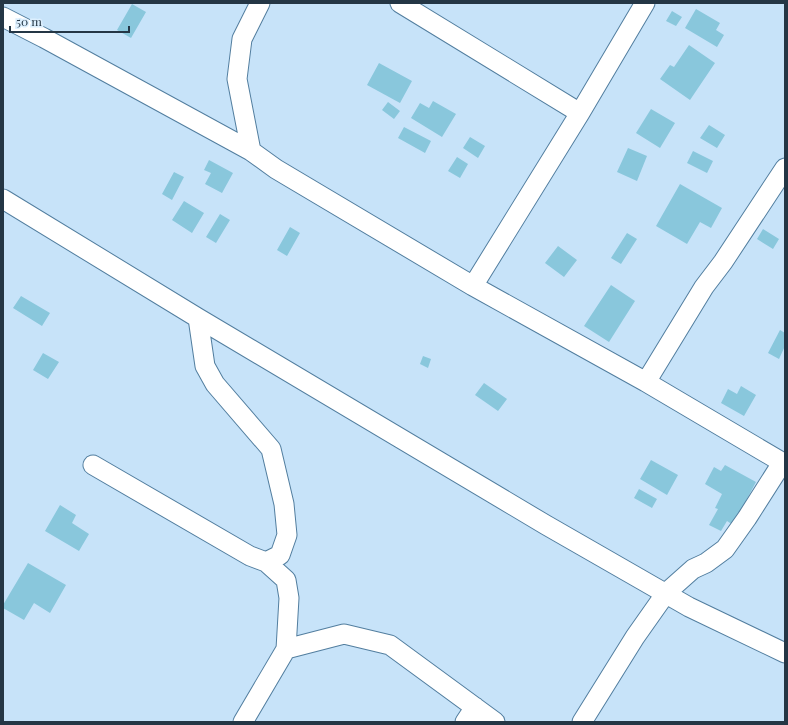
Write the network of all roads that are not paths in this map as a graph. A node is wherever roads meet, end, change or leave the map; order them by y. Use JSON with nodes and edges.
{"nodes":[{"id":1,"x":260,"y":3,"type":"edge"},
{"id":2,"x":400,"y":3,"type":"edge"},
{"id":3,"x":645,"y":3,"type":"edge"},
{"id":4,"x":3,"y":17,"type":"edge"},
{"id":5,"x":580,"y":113,"type":"junction"},
{"id":6,"x":251,"y":151,"type":"junction"},
{"id":7,"x":785,"y":168,"type":"edge"},
{"id":8,"x":3,"y":199,"type":"edge"},
{"id":9,"x":473,"y":286,"type":"junction"},
{"id":10,"x":198,"y":318,"type":"junction"},
{"id":11,"x":646,"y":382,"type":"junction"},
{"id":12,"x":784,"y":463,"type":"edge"},
{"id":13,"x":93,"y":465,"type":"dead end"},
{"id":14,"x":266,"y":562,"type":"junction"},
{"id":15,"x":666,"y":593,"type":"junction"},
{"id":16,"x":286,"y":649,"type":"junction"},
{"id":17,"x":785,"y":653,"type":"edge"},
{"id":18,"x":470,"y":715,"type":"edge"},
{"id":19,"x":243,"y":722,"type":"edge"},
{"id":20,"x":495,"y":722,"type":"edge"},
{"id":21,"x":582,"y":722,"type":"edge"}],
"edges":[{"from":1,"to":6,"type":"street"},
{"from":2,"to":5,"type":"street"},
{"from":3,"to":5,"type":"street"},
{"from":4,"to":6,"type":"street"},
{"from":5,"to":9,"type":"street"},
{"from":6,"to":9,"type":"street"},
{"from":7,"to":11,"type":"street"},
{"from":8,"to":10,"type":"street"},
{"from":9,"to":11,"type":"street"},
{"from":10,"to":14,"type":"street"},
{"from":10,"to":15,"type":"street"},
{"from":11,"to":12,"type":"street"},
{"from":12,"to":15,"type":"street"},
{"from":13,"to":14,"type":"street"},
{"from":14,"to":16,"type":"street"},
{"from":15,"to":17,"type":"street"},
{"from":15,"to":21,"type":"street"},
{"from":16,"to":18,"type":"street"},
{"from":16,"to":19,"type":"street"},
{"from":18,"to":20,"type":"street"}]}
